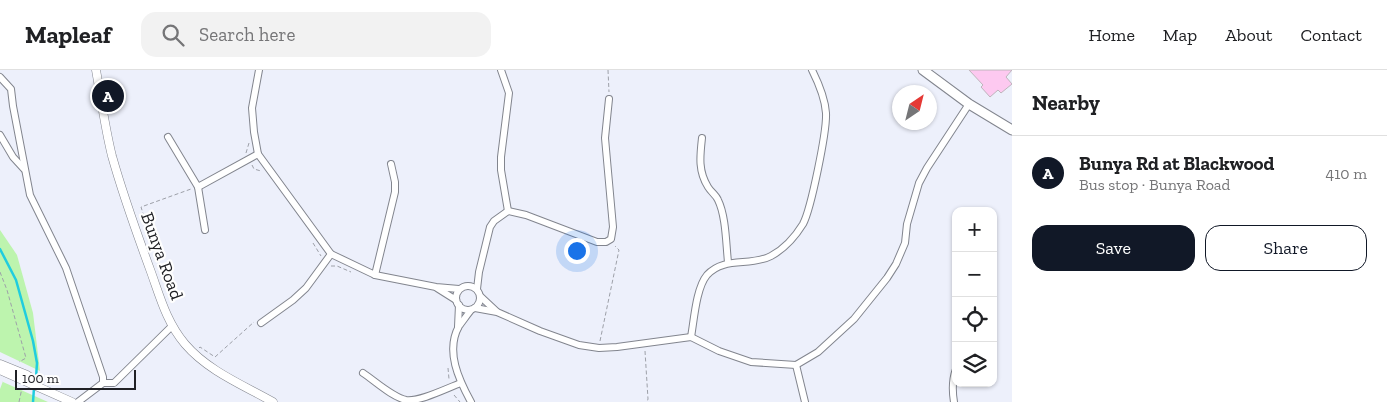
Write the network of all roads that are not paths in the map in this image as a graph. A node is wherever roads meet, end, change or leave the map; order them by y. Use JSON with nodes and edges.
{"nodes":[{"id":1,"x":96,"y":70,"type":"edge"},
{"id":2,"x":259,"y":70,"type":"edge"},
{"id":3,"x":501,"y":70,"type":"edge"},
{"id":4,"x":812,"y":70,"type":"edge"},
{"id":5,"x":922,"y":70,"type":"edge"},
{"id":6,"x":0,"y":77,"type":"edge"},
{"id":7,"x":610,"y":99,"type":"road end"},
{"id":8,"x":969,"y":104,"type":"junction"},
{"id":9,"x":1012,"y":130,"type":"edge"},
{"id":10,"x":0,"y":135,"type":"edge"},
{"id":11,"x":168,"y":137,"type":"dead end"},
{"id":12,"x":702,"y":138,"type":"dead end"},
{"id":13,"x":258,"y":154,"type":"junction"},
{"id":14,"x":391,"y":164,"type":"dead end"},
{"id":15,"x":25,"y":170,"type":"junction"},
{"id":16,"x":198,"y":186,"type":"junction"},
{"id":17,"x":508,"y":212,"type":"junction"},
{"id":18,"x":205,"y":230,"type":"dead end"},
{"id":19,"x":331,"y":254,"type":"junction"},
{"id":20,"x":728,"y":262,"type":"junction"},
{"id":21,"x":479,"y":272,"type":"junction"},
{"id":22,"x":375,"y":275,"type":"junction"},
{"id":23,"x":469,"y":285,"type":"junction"},
{"id":24,"x":436,"y":288,"type":"junction"},
{"id":25,"x":459,"y":289,"type":"junction"},
{"id":26,"x":477,"y":289,"type":"junction"},
{"id":27,"x":481,"y":298,"type":"junction"},
{"id":28,"x":457,"y":302,"type":"junction"},
{"id":29,"x":473,"y":309,"type":"junction"},
{"id":30,"x":497,"y":312,"type":"junction"},
{"id":31,"x":261,"y":323,"type":"road end"},
{"id":32,"x":172,"y":326,"type":"junction"},
{"id":33,"x":458,"y":328,"type":"junction"},
{"id":34,"x":691,"y":337,"type":"junction"},
{"id":35,"x":0,"y":364,"type":"edge"},
{"id":36,"x":796,"y":366,"type":"junction"},
{"id":37,"x":0,"y":370,"type":"edge"},
{"id":38,"x":363,"y":373,"type":"dead end"},
{"id":39,"x":24,"y":381,"type":"junction"},
{"id":40,"x":461,"y":383,"type":"junction"},
{"id":41,"x":103,"y":384,"type":"junction"},
{"id":42,"x":952,"y":387,"type":"edge"},
{"id":43,"x":72,"y":402,"type":"edge"},
{"id":44,"x":78,"y":402,"type":"edge"},
{"id":45,"x":273,"y":402,"type":"edge"},
{"id":46,"x":471,"y":402,"type":"edge"},
{"id":47,"x":805,"y":402,"type":"edge"},
{"id":48,"x":954,"y":402,"type":"edge"}],
"edges":[{"from":1,"to":32,"type":"street","name":"Bunya Road"},
{"from":2,"to":13,"type":"street"},
{"from":3,"to":17,"type":"street"},
{"from":4,"to":20,"type":"street"},
{"from":5,"to":8,"type":"main road"},
{"from":6,"to":15,"type":"street"},
{"from":7,"to":17,"type":"street"},
{"from":8,"to":9,"type":"main road"},
{"from":8,"to":36,"type":"street"},
{"from":10,"to":15,"type":"street"},
{"from":11,"to":16,"type":"street"},
{"from":12,"to":20,"type":"street"},
{"from":13,"to":16,"type":"street"},
{"from":13,"to":19,"type":"street"},
{"from":14,"to":22,"type":"street"},
{"from":15,"to":41,"type":"street"},
{"from":16,"to":18,"type":"street"},
{"from":17,"to":21,"type":"street"},
{"from":19,"to":22,"type":"street"},
{"from":19,"to":31,"type":"street"},
{"from":20,"to":34,"type":"street"},
{"from":21,"to":23,"type":"street"},
{"from":21,"to":26,"type":"street"},
{"from":22,"to":24,"type":"street"},
{"from":23,"to":25,"type":"street"},
{"from":23,"to":26,"type":"street"},
{"from":24,"to":25,"type":"street"},
{"from":24,"to":28,"type":"street"},
{"from":25,"to":28,"type":"street"},
{"from":26,"to":27,"type":"street"},
{"from":27,"to":29,"type":"street"},
{"from":27,"to":30,"type":"street"},
{"from":28,"to":29,"type":"street"},
{"from":28,"to":33,"type":"street"},
{"from":29,"to":30,"type":"street"},
{"from":29,"to":33,"type":"street"},
{"from":30,"to":34,"type":"street"},
{"from":32,"to":41,"type":"street"},
{"from":32,"to":45,"type":"street","name":"Bunya Road"},
{"from":33,"to":40,"type":"street"},
{"from":34,"to":36,"type":"street"},
{"from":35,"to":39,"type":"street"},
{"from":36,"to":47,"type":"street"},
{"from":37,"to":39,"type":"street"},
{"from":38,"to":40,"type":"street"},
{"from":39,"to":43,"type":"street"},
{"from":40,"to":46,"type":"street"},
{"from":41,"to":44,"type":"street"},
{"from":42,"to":48,"type":"street"}]}
